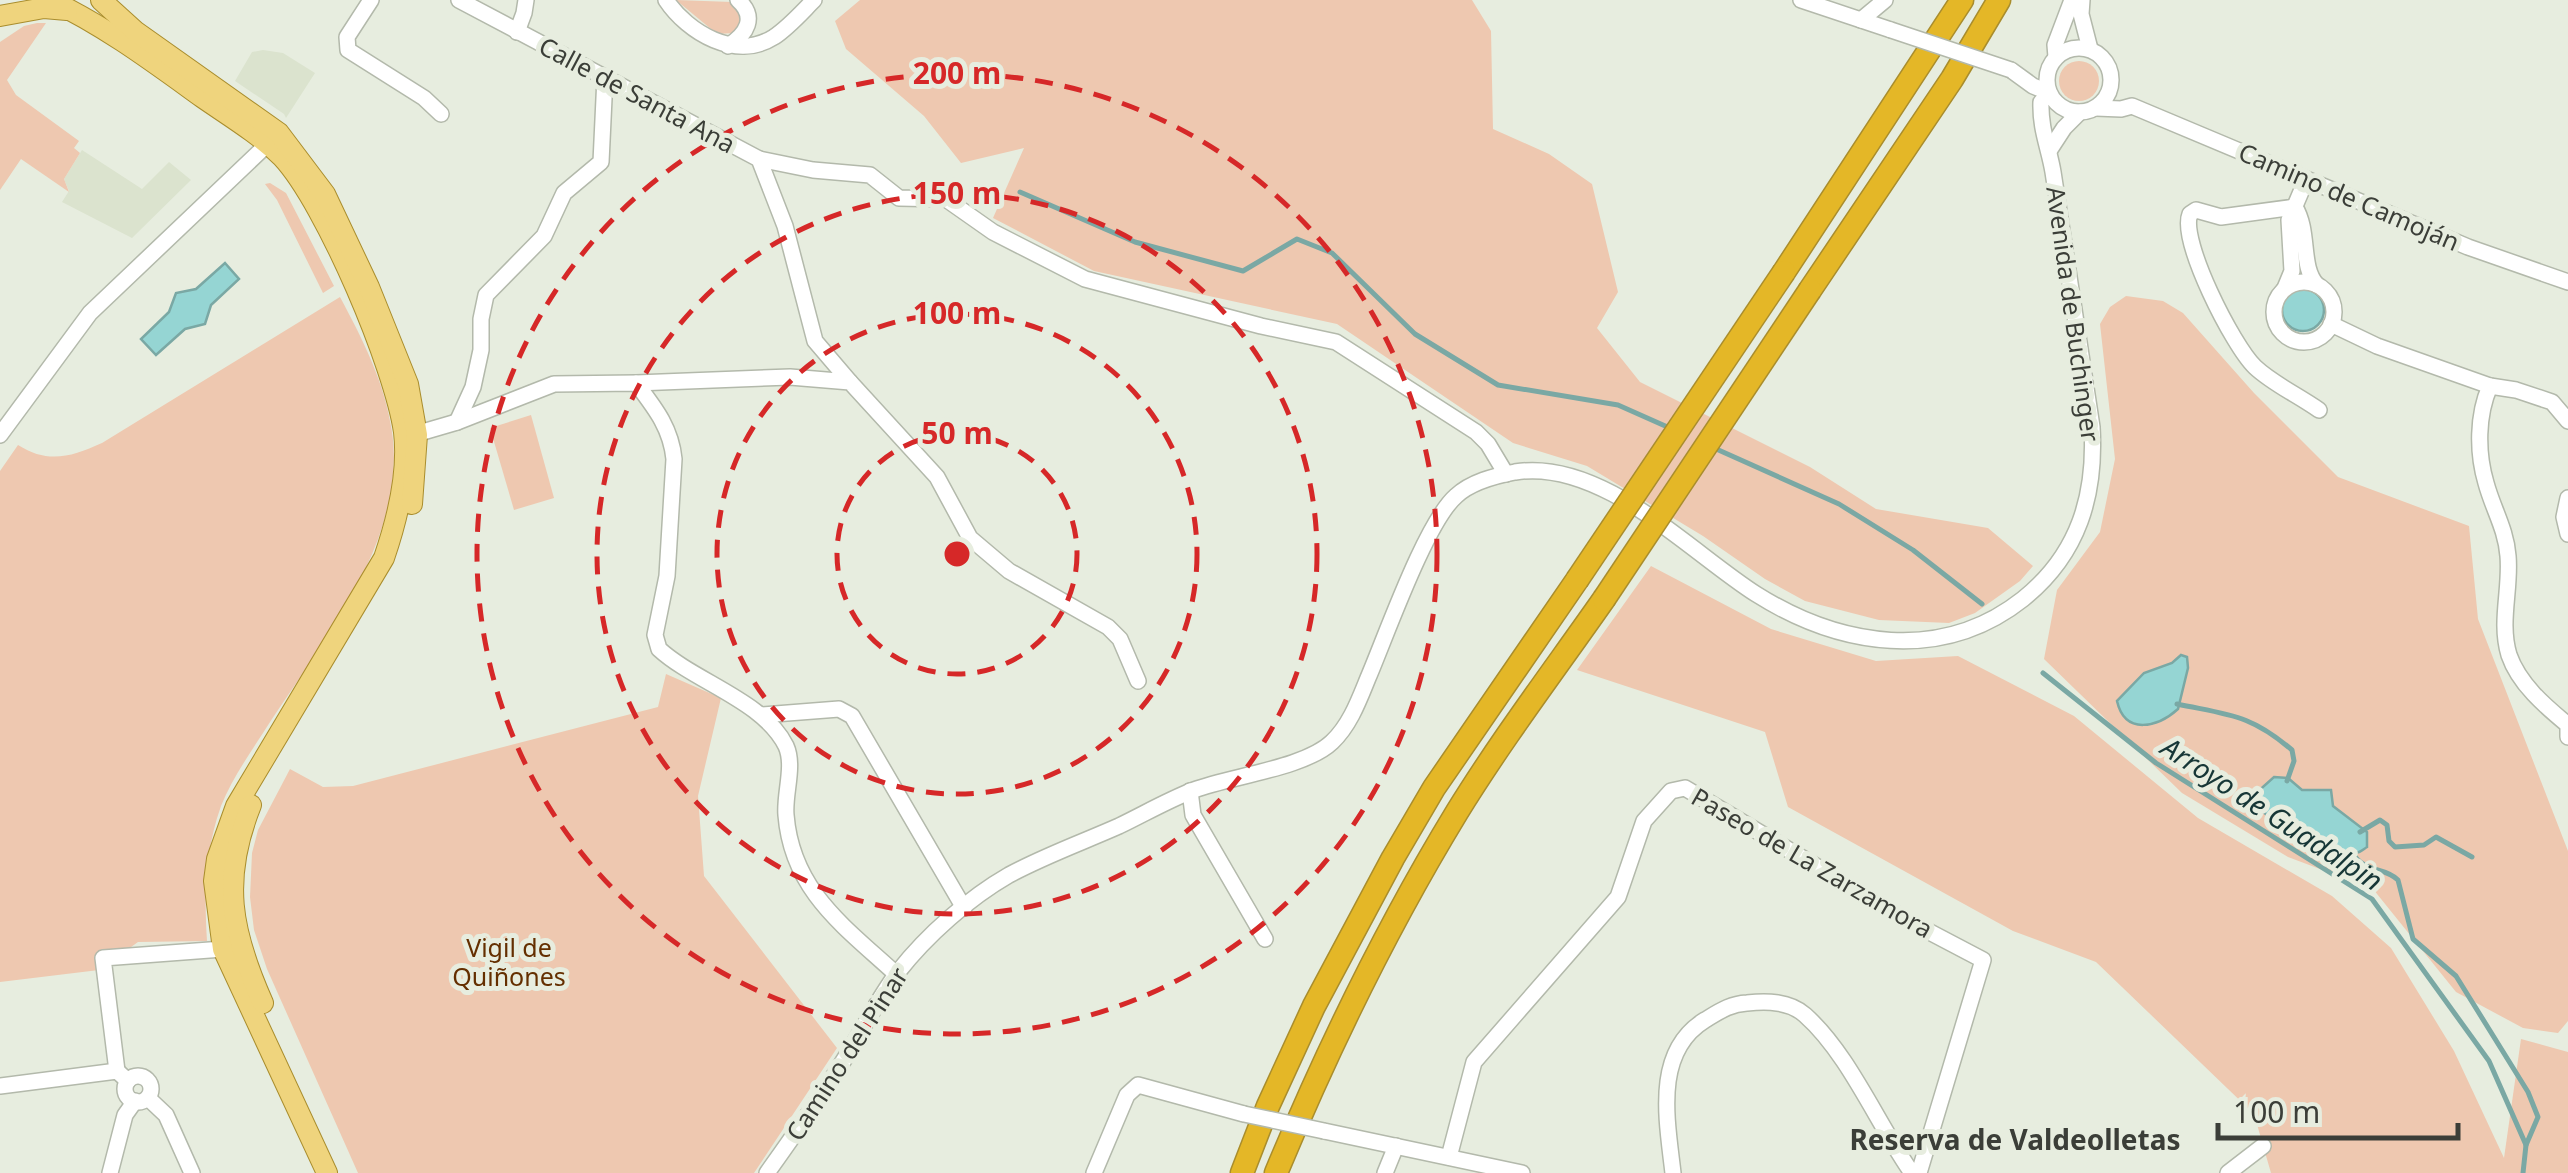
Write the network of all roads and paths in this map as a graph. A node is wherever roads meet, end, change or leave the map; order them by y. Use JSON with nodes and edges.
{"nodes":[{"id":1,"x":12,"y":0,"type":"edge"},
{"id":2,"x":50,"y":0,"type":"edge"},
{"id":3,"x":100,"y":0,"type":"edge"},
{"id":4,"x":119,"y":0,"type":"edge"},
{"id":5,"x":371,"y":0,"type":"edge"},
{"id":6,"x":458,"y":0,"type":"edge"},
{"id":7,"x":526,"y":0,"type":"edge"},
{"id":8,"x":666,"y":0,"type":"edge"},
{"id":9,"x":738,"y":0,"type":"edge"},
{"id":10,"x":814,"y":0,"type":"edge"},
{"id":11,"x":1802,"y":0,"type":"edge"},
{"id":12,"x":1885,"y":0,"type":"edge"},
{"id":13,"x":1962,"y":0,"type":"edge"},
{"id":14,"x":1999,"y":0,"type":"edge"},
{"id":15,"x":2072,"y":0,"type":"edge"},
{"id":16,"x":2082,"y":0,"type":"edge"},
{"id":17,"x":74,"y":11,"type":"junction"},
{"id":18,"x":0,"y":14,"type":"edge"},
{"id":19,"x":1860,"y":20,"type":"junction"},
{"id":20,"x":126,"y":24,"type":"junction"},
{"id":21,"x":516,"y":32,"type":"junction"},
{"id":22,"x":728,"y":46,"type":"junction"},
{"id":23,"x":2090,"y":49,"type":"junction"},
{"id":24,"x":2054,"y":59,"type":"junction"},
{"id":25,"x":2011,"y":70,"type":"junction"},
{"id":26,"x":605,"y":77,"type":"junction"},
{"id":27,"x":2111,"y":81,"type":"junction"},
{"id":28,"x":2049,"y":93,"type":"junction"},
{"id":29,"x":2132,"y":106,"type":"junction"},
{"id":30,"x":2088,"y":110,"type":"junction"},
{"id":31,"x":441,"y":114,"type":"dead end"},
{"id":32,"x":273,"y":139,"type":"junction"},
{"id":33,"x":2050,"y":151,"type":"junction"},
{"id":34,"x":759,"y":159,"type":"junction"},
{"id":35,"x":2306,"y":180,"type":"junction"},
{"id":36,"x":2296,"y":206,"type":"junction"},
{"id":37,"x":2568,"y":282,"type":"edge"},
{"id":38,"x":2317,"y":284,"type":"junction"},
{"id":39,"x":2285,"y":288,"type":"junction"},
{"id":40,"x":2331,"y":324,"type":"junction"},
{"id":41,"x":850,"y":382,"type":"junction"},
{"id":42,"x":636,"y":383,"type":"junction"},
{"id":43,"x":2490,"y":386,"type":"junction"},
{"id":44,"x":2319,"y":410,"type":"dead end"},
{"id":45,"x":2568,"y":420,"type":"edge"},
{"id":46,"x":457,"y":422,"type":"junction"},
{"id":47,"x":0,"y":436,"type":"edge"},
{"id":48,"x":411,"y":436,"type":"junction"},
{"id":49,"x":1506,"y":474,"type":"junction"},
{"id":50,"x":2568,"y":498,"type":"edge"},
{"id":51,"x":2568,"y":534,"type":"edge"},
{"id":52,"x":1138,"y":682,"type":"dead end"},
{"id":53,"x":761,"y":715,"type":"junction"},
{"id":54,"x":2568,"y":738,"type":"edge"},
{"id":55,"x":1190,"y":791,"type":"junction"},
{"id":56,"x":964,"y":908,"type":"junction"},
{"id":57,"x":1265,"y":938,"type":"dead end"},
{"id":58,"x":223,"y":948,"type":"junction"},
{"id":59,"x":896,"y":974,"type":"junction"},
{"id":60,"x":122,"y":1076,"type":"junction"},
{"id":61,"x":0,"y":1086,"type":"edge"},
{"id":62,"x":141,"y":1100,"type":"junction"},
{"id":63,"x":1396,"y":1146,"type":"junction"},
{"id":64,"x":2264,"y":1146,"type":"dead end"},
{"id":65,"x":1449,"y":1157,"type":"junction"},
{"id":66,"x":1496,"y":1170,"type":"edge"},
{"id":67,"x":110,"y":1173,"type":"edge"},
{"id":68,"x":192,"y":1173,"type":"edge"},
{"id":69,"x":327,"y":1173,"type":"edge"},
{"id":70,"x":339,"y":1173,"type":"edge"},
{"id":71,"x":767,"y":1173,"type":"edge"},
{"id":72,"x":1094,"y":1173,"type":"edge"},
{"id":73,"x":1242,"y":1173,"type":"edge"},
{"id":74,"x":1276,"y":1173,"type":"edge"},
{"id":75,"x":1384,"y":1173,"type":"edge"},
{"id":76,"x":1522,"y":1173,"type":"edge"},
{"id":77,"x":1673,"y":1173,"type":"edge"},
{"id":78,"x":1915,"y":1173,"type":"edge"},
{"id":79,"x":2228,"y":1173,"type":"edge"}],
"edges":[{"from":1,"to":18,"type":"main road"},
{"from":2,"to":17,"type":"main road"},
{"from":3,"to":20,"type":"main road"},
{"from":4,"to":20,"type":"street"},
{"from":5,"to":31,"type":"street"},
{"from":6,"to":21,"type":"street","name":"Calle de Santa Ana"},
{"from":7,"to":21,"type":"street"},
{"from":8,"to":22,"type":"street"},
{"from":9,"to":22,"type":"street"},
{"from":10,"to":22,"type":"street"},
{"from":11,"to":19,"type":"street"},
{"from":12,"to":19,"type":"street"},
{"from":13,"to":73,"type":"highway","bridge":true},
{"from":14,"to":74,"type":"highway","bridge":true},
{"from":15,"to":24,"type":"street"},
{"from":16,"to":23,"type":"street"},
{"from":17,"to":18,"type":"main road"},
{"from":17,"to":32,"type":"main road"},
{"from":19,"to":25,"type":"street","bridge":true},
{"from":20,"to":32,"type":"main road"},
{"from":21,"to":26,"type":"street","name":"Calle de Santa Ana"},
{"from":23,"to":24,"type":"street"},
{"from":23,"to":27,"type":"street"},
{"from":24,"to":25,"type":"street"},
{"from":24,"to":28,"type":"street"},
{"from":25,"to":28,"type":"street"},
{"from":26,"to":34,"type":"street","name":"Calle de Santa Ana"},
{"from":26,"to":46,"type":"street"},
{"from":27,"to":29,"type":"street","name":"Camino de Camoján"},
{"from":27,"to":30,"type":"street"},
{"from":28,"to":30,"type":"street"},
{"from":28,"to":33,"type":"street","name":"Avenida de Buchinger"},
{"from":29,"to":30,"type":"street","name":"Camino de Camoján"},
{"from":29,"to":35,"type":"street","name":"Camino de Camoján"},
{"from":30,"to":33,"type":"street","name":"Avenida de Buchinger"},
{"from":32,"to":47,"type":"street"},
{"from":32,"to":48,"type":"main road"},
{"from":33,"to":49,"type":"street","name":"Avenida de Buchinger"},
{"from":34,"to":41,"type":"street","name":"Calle de Santa Ana"},
{"from":34,"to":49,"type":"street"},
{"from":35,"to":36,"type":"street"},
{"from":35,"to":37,"type":"street","name":"Camino de Camoján"},
{"from":36,"to":38,"type":"street"},
{"from":36,"to":39,"type":"street"},
{"from":36,"to":44,"type":"street"},
{"from":38,"to":39,"type":"street"},
{"from":38,"to":40,"type":"street"},
{"from":39,"to":40,"type":"street"},
{"from":40,"to":43,"type":"street"},
{"from":41,"to":42,"type":"street"},
{"from":41,"to":52,"type":"street","name":"Calle de Santa Ana"},
{"from":42,"to":46,"type":"street"},
{"from":42,"to":53,"type":"street"},
{"from":43,"to":45,"type":"street"},
{"from":43,"to":54,"type":"street"},
{"from":46,"to":48,"type":"street"},
{"from":48,"to":58,"type":"main road"},
{"from":48,"to":70,"type":"main road"},
{"from":49,"to":55,"type":"street","name":"Avenida de Buchinger"},
{"from":50,"to":51,"type":"street"},
{"from":53,"to":56,"type":"street"},
{"from":53,"to":59,"type":"street"},
{"from":55,"to":56,"type":"street","name":"Camino del Pinar"},
{"from":55,"to":57,"type":"street"},
{"from":56,"to":59,"type":"street","name":"Camino del Pinar"},
{"from":58,"to":60,"type":"street"},
{"from":58,"to":69,"type":"main road"},
{"from":59,"to":71,"type":"street","name":"Camino del Pinar"},
{"from":60,"to":61,"type":"street"},
{"from":60,"to":62,"type":"street"},
{"from":62,"to":67,"type":"street"},
{"from":62,"to":68,"type":"street"},
{"from":63,"to":65,"type":"street"},
{"from":63,"to":72,"type":"street","bridge":true},
{"from":63,"to":75,"type":"street"},
{"from":64,"to":79,"type":"street"},
{"from":65,"to":66,"type":"street"},
{"from":65,"to":78,"type":"street","name":"Paseo de La Zarzamora"},
{"from":66,"to":76,"type":"street"},
{"from":77,"to":78,"type":"street"}]}
